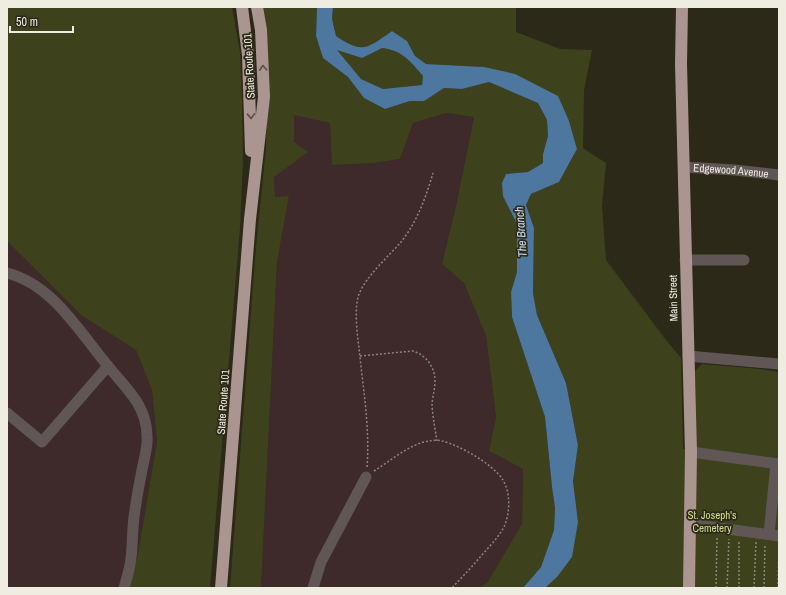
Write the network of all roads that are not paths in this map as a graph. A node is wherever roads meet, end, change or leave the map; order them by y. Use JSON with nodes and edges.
{"nodes":[{"id":1,"x":242,"y":7,"type":"edge"},
{"id":2,"x":256,"y":7,"type":"edge"},
{"id":3,"x":682,"y":7,"type":"edge"},
{"id":4,"x":684,"y":167,"type":"junction"},
{"id":5,"x":779,"y":175,"type":"edge"},
{"id":6,"x":250,"y":218,"type":"junction"},
{"id":7,"x":686,"y":260,"type":"junction"},
{"id":8,"x":744,"y":260,"type":"dead end"},
{"id":9,"x":7,"y":273,"type":"edge"},
{"id":10,"x":688,"y":356,"type":"junction"},
{"id":11,"x":779,"y":364,"type":"edge"},
{"id":12,"x":108,"y":366,"type":"junction"},
{"id":13,"x":7,"y":413,"type":"edge"},
{"id":14,"x":691,"y":452,"type":"junction"},
{"id":15,"x":778,"y":464,"type":"edge"},
{"id":16,"x":366,"y":477,"type":"road end"},
{"id":17,"x":690,"y":524,"type":"junction"},
{"id":18,"x":767,"y":534,"type":"edge"},
{"id":19,"x":124,"y":588,"type":"edge"},
{"id":20,"x":222,"y":588,"type":"edge"},
{"id":21,"x":313,"y":588,"type":"edge"},
{"id":22,"x":689,"y":588,"type":"edge"}],
"edges":[{"from":1,"to":6,"type":"highway","name":"State Route 101","one_way":true},
{"from":6,"to":2,"type":"highway","name":"State Route 101","one_way":true},
{"from":3,"to":4,"type":"highway","name":"Main Street"},
{"from":4,"to":5,"type":"street","name":"Edgewood Avenue"},
{"from":4,"to":7,"type":"highway","name":"Main Street"},
{"from":6,"to":20,"type":"highway","name":"State Route 101"},
{"from":7,"to":8,"type":"street"},
{"from":7,"to":10,"type":"highway","name":"Main Street"},
{"from":9,"to":12,"type":"street"},
{"from":10,"to":11,"type":"street"},
{"from":10,"to":14,"type":"highway","name":"Main Street"},
{"from":12,"to":13,"type":"street"},
{"from":12,"to":19,"type":"street"},
{"from":14,"to":15,"type":"street"},
{"from":14,"to":17,"type":"highway","name":"Main Street"},
{"from":15,"to":18,"type":"street"},
{"from":16,"to":21,"type":"street"},
{"from":17,"to":18,"type":"street"},
{"from":17,"to":22,"type":"highway","name":"Main Street"}]}
